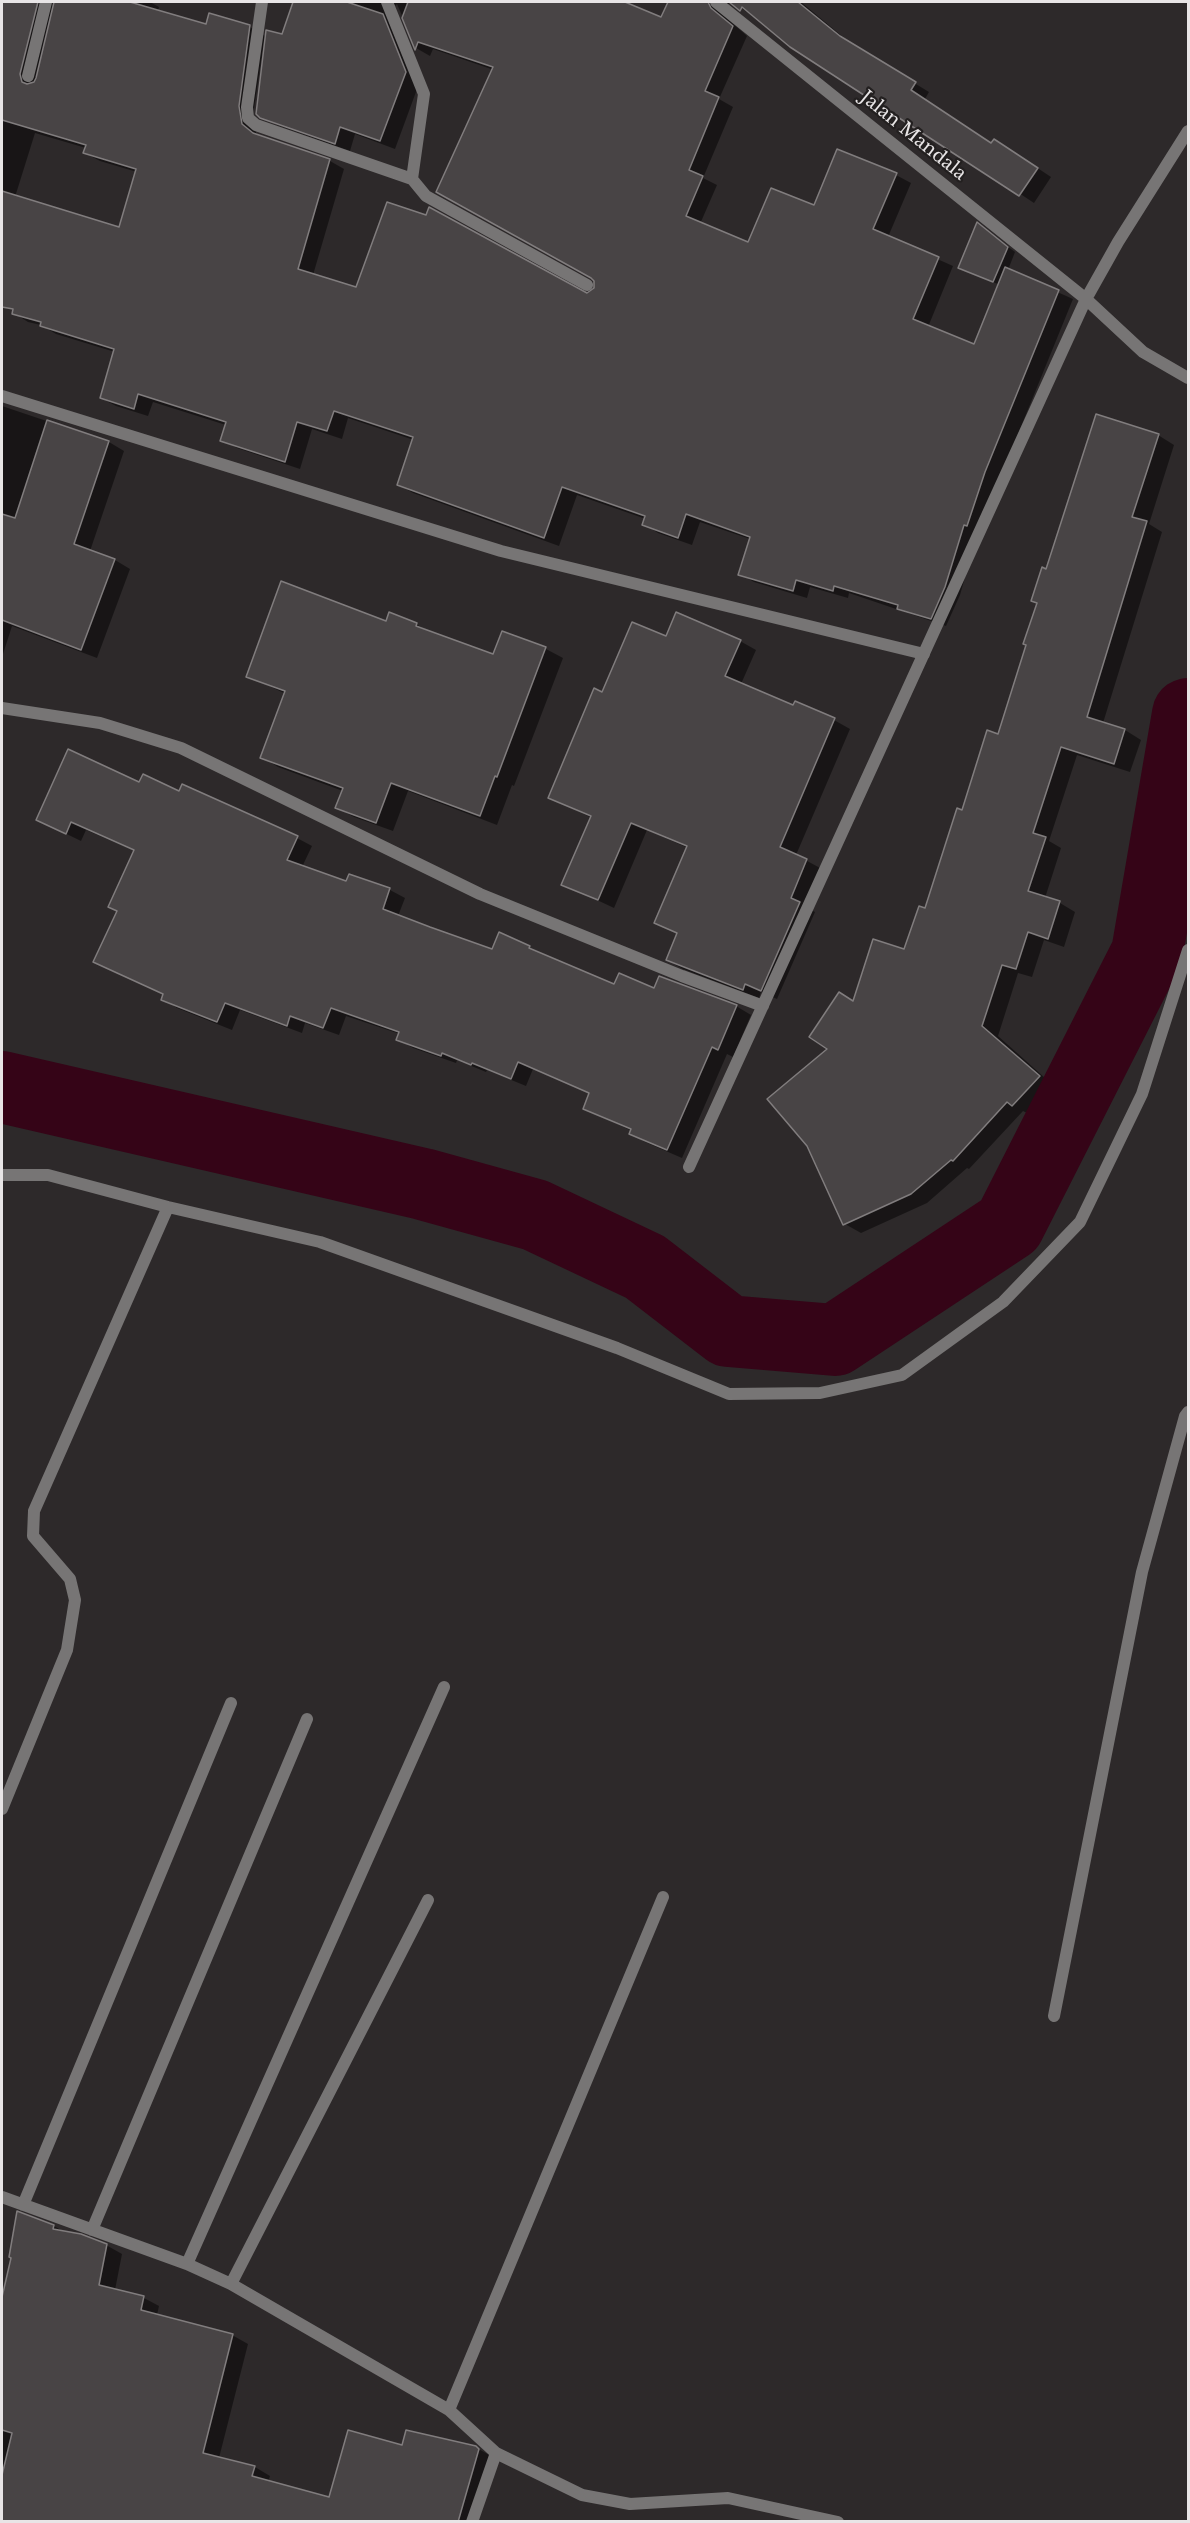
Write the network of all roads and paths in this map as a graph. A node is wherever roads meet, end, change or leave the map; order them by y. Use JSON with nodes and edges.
{"nodes":[{"id":1,"x":46,"y":2,"type":"edge"},
{"id":2,"x":262,"y":2,"type":"edge"},
{"id":3,"x":387,"y":2,"type":"edge"},
{"id":4,"x":716,"y":2,"type":"edge"},
{"id":5,"x":28,"y":76,"type":"dead end"},
{"id":6,"x":1188,"y":131,"type":"edge"},
{"id":7,"x":412,"y":179,"type":"junction"},
{"id":8,"x":587,"y":285,"type":"dead end"},
{"id":9,"x":1086,"y":299,"type":"junction"},
{"id":10,"x":1188,"y":378,"type":"edge"},
{"id":11,"x":2,"y":396,"type":"edge"},
{"id":12,"x":924,"y":654,"type":"junction"},
{"id":13,"x":2,"y":708,"type":"edge"},
{"id":14,"x":1188,"y":950,"type":"edge"},
{"id":15,"x":763,"y":1006,"type":"junction"},
{"id":16,"x":689,"y":1167,"type":"dead end"},
{"id":17,"x":2,"y":1175,"type":"edge"},
{"id":18,"x":168,"y":1207,"type":"junction"},
{"id":19,"x":1188,"y":1412,"type":"edge"},
{"id":20,"x":444,"y":1687,"type":"dead end"},
{"id":21,"x":231,"y":1703,"type":"dead end"},
{"id":22,"x":307,"y":1719,"type":"dead end"},
{"id":23,"x":2,"y":1809,"type":"edge"},
{"id":24,"x":663,"y":1897,"type":"dead end"},
{"id":25,"x":428,"y":1900,"type":"dead end"},
{"id":26,"x":1054,"y":2016,"type":"dead end"},
{"id":27,"x":2,"y":2197,"type":"edge"},
{"id":28,"x":23,"y":2205,"type":"junction"},
{"id":29,"x":92,"y":2230,"type":"junction"},
{"id":30,"x":187,"y":2264,"type":"junction"},
{"id":31,"x":231,"y":2284,"type":"junction"},
{"id":32,"x":449,"y":2410,"type":"junction"},
{"id":33,"x":495,"y":2453,"type":"junction"},
{"id":34,"x":472,"y":2522,"type":"edge"},
{"id":35,"x":838,"y":2522,"type":"edge"}],
"edges":[{"from":1,"to":5,"type":"street"},
{"from":2,"to":7,"type":"street"},
{"from":3,"to":7,"type":"street"},
{"from":4,"to":9,"type":"street","name":"Jalan Mandala"},
{"from":6,"to":9,"type":"street"},
{"from":7,"to":8,"type":"street"},
{"from":9,"to":10,"type":"street","name":"Jalan Mandala"},
{"from":9,"to":12,"type":"street"},
{"from":11,"to":12,"type":"street"},
{"from":12,"to":15,"type":"street"},
{"from":13,"to":15,"type":"street"},
{"from":14,"to":18,"type":"street"},
{"from":15,"to":16,"type":"street"},
{"from":17,"to":18,"type":"street"},
{"from":18,"to":23,"type":"street"},
{"from":19,"to":26,"type":"street"},
{"from":20,"to":30,"type":"street"},
{"from":21,"to":28,"type":"street"},
{"from":22,"to":29,"type":"street"},
{"from":24,"to":32,"type":"street"},
{"from":25,"to":31,"type":"street"},
{"from":27,"to":28,"type":"street"},
{"from":28,"to":29,"type":"street"},
{"from":29,"to":30,"type":"street"},
{"from":30,"to":31,"type":"street"},
{"from":31,"to":32,"type":"street"},
{"from":32,"to":33,"type":"street"},
{"from":33,"to":34,"type":"street"},
{"from":33,"to":35,"type":"street"}]}
